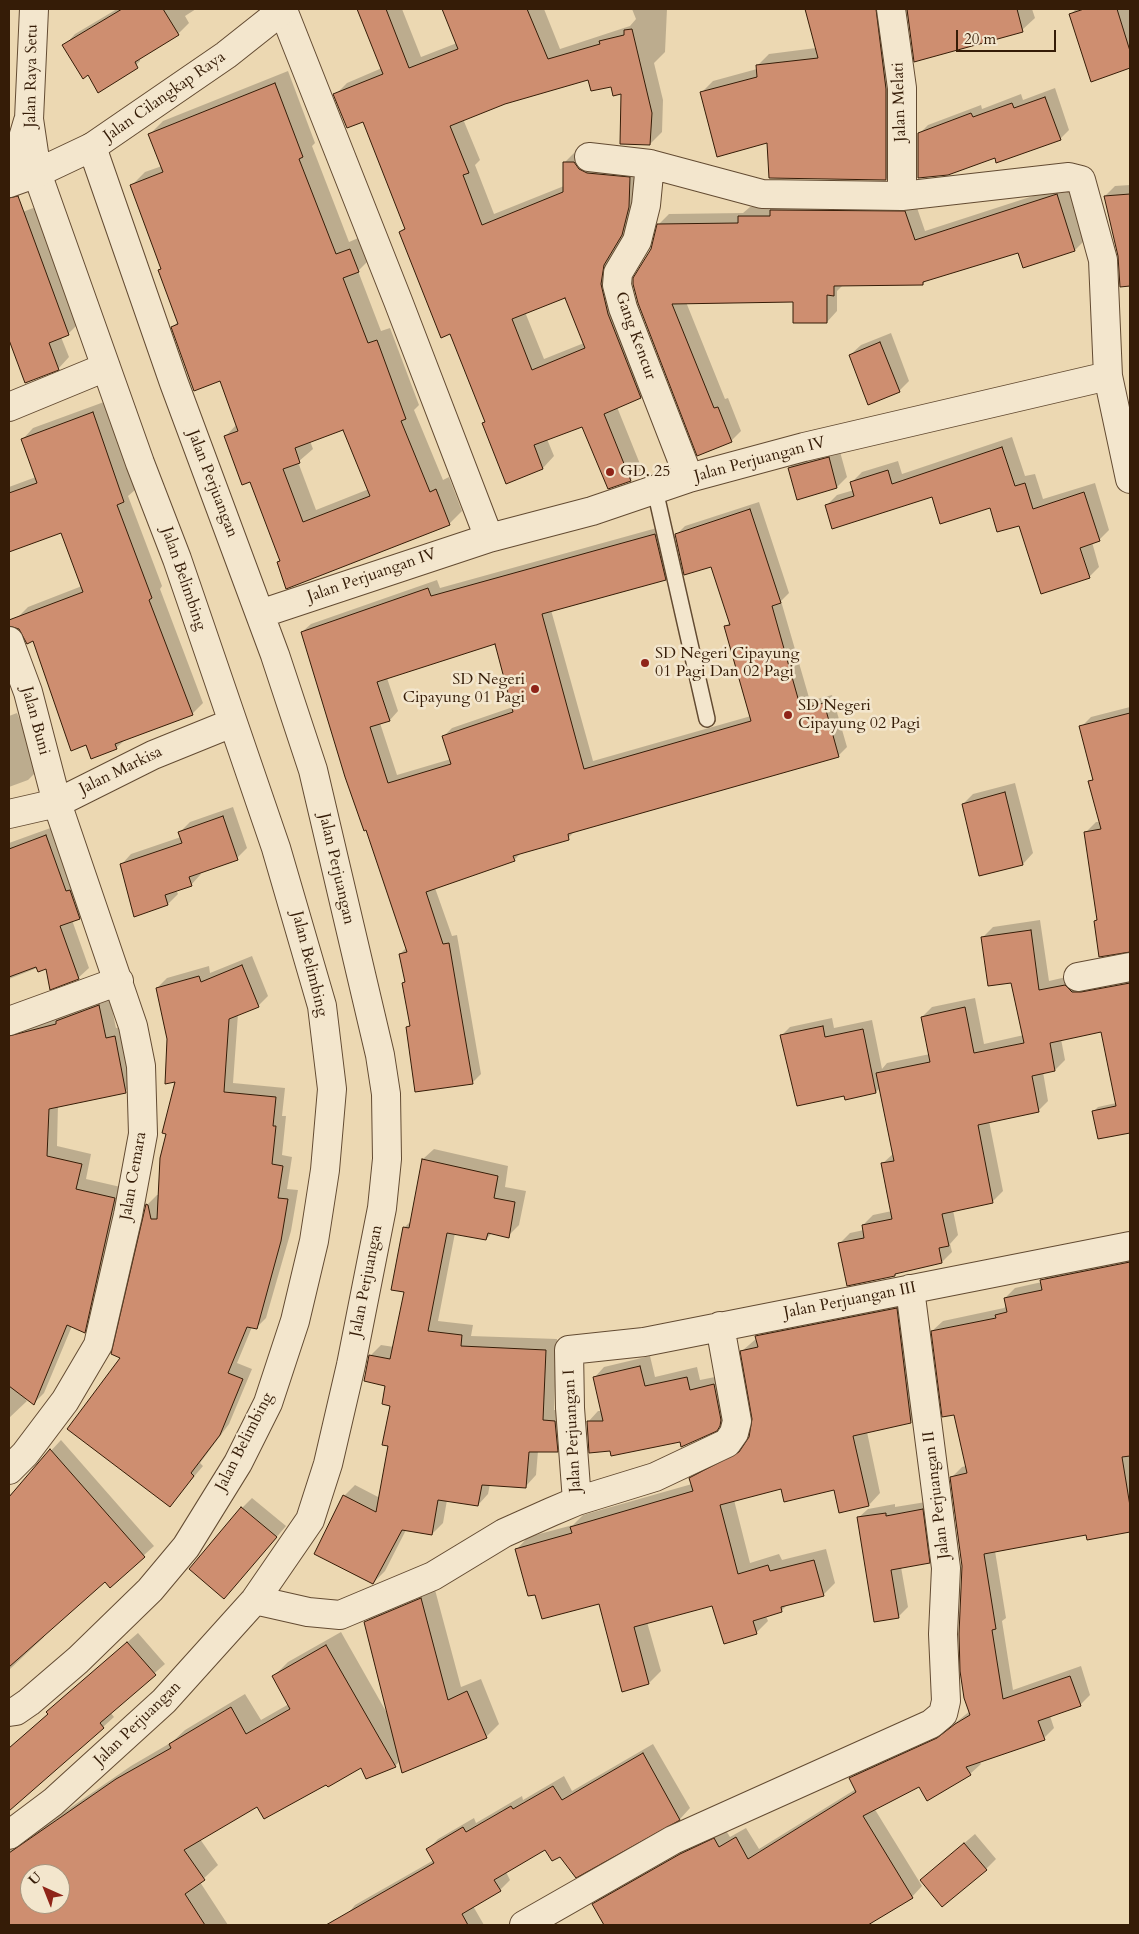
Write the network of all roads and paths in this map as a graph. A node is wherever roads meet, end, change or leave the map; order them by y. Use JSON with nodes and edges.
{"nodes":[{"id":1,"x":34,"y":9,"type":"edge"},
{"id":2,"x":283,"y":9,"type":"edge"},
{"id":3,"x":891,"y":9,"type":"edge"},
{"id":4,"x":29,"y":119,"type":"junction"},
{"id":5,"x":92,"y":147,"type":"junction"},
{"id":6,"x":589,"y":157,"type":"dead end"},
{"id":7,"x":9,"y":162,"type":"edge"},
{"id":8,"x":650,"y":164,"type":"junction"},
{"id":9,"x":37,"y":173,"type":"junction"},
{"id":10,"x":9,"y":183,"type":"edge"},
{"id":11,"x":902,"y":196,"type":"junction"},
{"id":12,"x":106,"y":366,"type":"junction"},
{"id":13,"x":1108,"y":376,"type":"junction"},
{"id":14,"x":9,"y":408,"type":"edge"},
{"id":15,"x":689,"y":478,"type":"junction"},
{"id":16,"x":1130,"y":478,"type":"edge"},
{"id":17,"x":655,"y":490,"type":"junction"},
{"id":18,"x":489,"y":538,"type":"junction"},
{"id":19,"x":260,"y":614,"type":"junction"},
{"id":20,"x":9,"y":641,"type":"edge"},
{"id":21,"x":707,"y":719,"type":"dead end"},
{"id":22,"x":232,"y":723,"type":"junction"},
{"id":23,"x":57,"y":803,"type":"junction"},
{"id":24,"x":9,"y":814,"type":"edge"},
{"id":25,"x":1130,"y":967,"type":"edge"},
{"id":26,"x":1078,"y":977,"type":"dead end"},
{"id":27,"x":119,"y":981,"type":"junction"},
{"id":28,"x":9,"y":1021,"type":"edge"},
{"id":29,"x":1130,"y":1246,"type":"edge"},
{"id":30,"x":910,"y":1289,"type":"junction"},
{"id":31,"x":720,"y":1326,"type":"junction"},
{"id":32,"x":569,"y":1350,"type":"joint"},
{"id":33,"x":9,"y":1470,"type":"edge"},
{"id":34,"x":577,"y":1501,"type":"junction"},
{"id":35,"x":255,"y":1600,"type":"junction"},
{"id":36,"x":19,"y":1707,"type":"edge"},
{"id":37,"x":9,"y":1834,"type":"edge"},
{"id":38,"x":524,"y":1925,"type":"edge"}],
"edges":[{"from":1,"to":4,"type":"street","name":"Jalan Raya Setu"},
{"from":2,"to":5,"type":"street","name":"Jalan Cilangkap Raya"},
{"from":2,"to":18,"type":"street"},
{"from":3,"to":11,"type":"street","name":"Jalan Melati"},
{"from":4,"to":7,"type":"street"},
{"from":4,"to":9,"type":"street","name":"Jalan Raya Setu"},
{"from":5,"to":9,"type":"street","name":"Jalan Cilangkap Raya"},
{"from":5,"to":19,"type":"street","name":"Jalan Perjuangan"},
{"from":6,"to":8,"type":"street"},
{"from":8,"to":11,"type":"street"},
{"from":8,"to":15,"type":"street","name":"Gang Kencur"},
{"from":9,"to":10,"type":"street","name":"Jalan Cilangkap Raya"},
{"from":9,"to":12,"type":"street","name":"Jalan Belimbing"},
{"from":11,"to":13,"type":"street"},
{"from":12,"to":14,"type":"street"},
{"from":12,"to":22,"type":"street","name":"Jalan Belimbing"},
{"from":13,"to":15,"type":"street","name":"Jalan Perjuangan IV"},
{"from":13,"to":16,"type":"street"},
{"from":15,"to":17,"type":"street","name":"Jalan Perjuangan IV"},
{"from":17,"to":18,"type":"street","name":"Jalan Perjuangan IV"},
{"from":17,"to":21,"type":"lane"},
{"from":18,"to":19,"type":"street","name":"Jalan Perjuangan IV"},
{"from":19,"to":35,"type":"street","name":"Jalan Perjuangan"},
{"from":20,"to":23,"type":"street","name":"Jalan Buni"},
{"from":22,"to":23,"type":"street","name":"Jalan Markisa"},
{"from":22,"to":36,"type":"street","name":"Jalan Belimbing"},
{"from":23,"to":24,"type":"street","name":"Jalan Markisa"},
{"from":23,"to":27,"type":"street","name":"Jalan Cemara"},
{"from":25,"to":26,"type":"street"},
{"from":27,"to":28,"type":"street"},
{"from":27,"to":33,"type":"street","name":"Jalan Cemara"},
{"from":29,"to":30,"type":"street","name":"Jalan Perjuangan III"},
{"from":30,"to":31,"type":"street","name":"Jalan Perjuangan III"},
{"from":30,"to":38,"type":"street","name":"Jalan Perjuangan II"},
{"from":31,"to":32,"type":"street","name":"Jalan Perjuangan III"},
{"from":31,"to":34,"type":"street","name":"Jalan Perjuangan I"},
{"from":32,"to":34,"type":"street","name":"Jalan Perjuangan I"},
{"from":34,"to":35,"type":"street"},
{"from":35,"to":37,"type":"street","name":"Jalan Perjuangan"}]}
